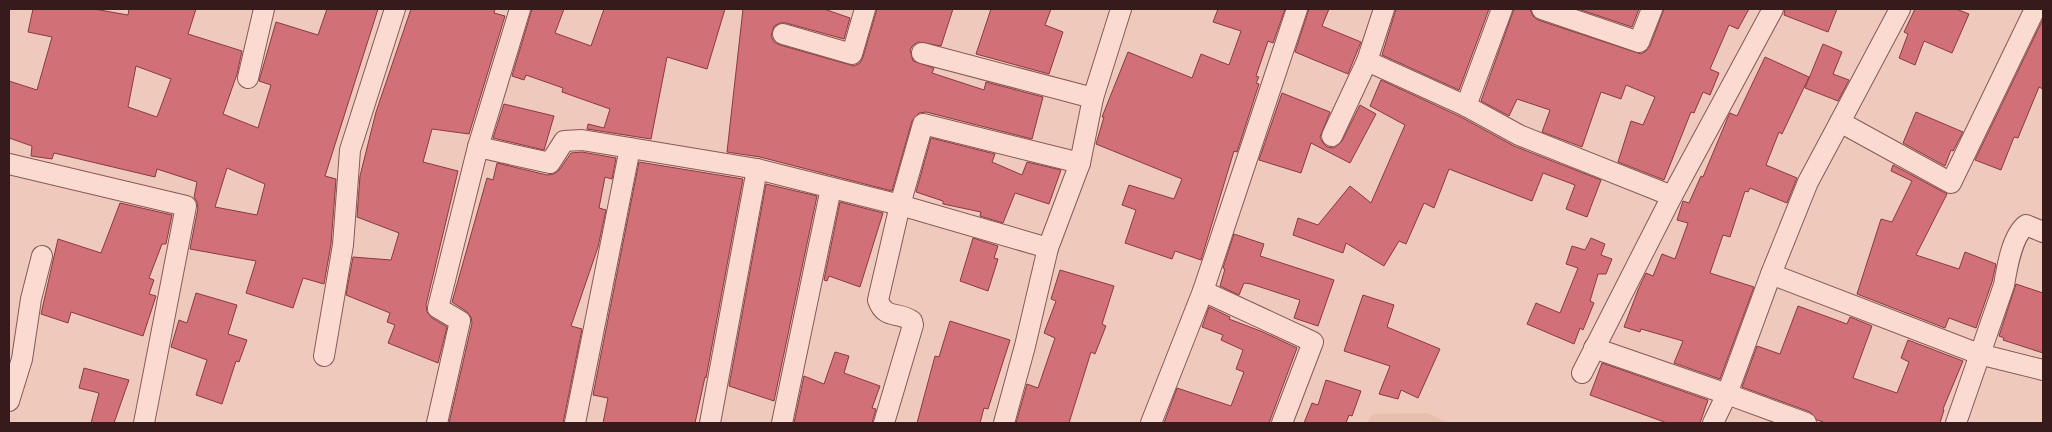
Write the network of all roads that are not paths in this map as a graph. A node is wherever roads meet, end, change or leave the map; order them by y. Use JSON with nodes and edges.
{"nodes":[{"id":1,"x":264,"y":9,"type":"edge"},
{"id":2,"x":395,"y":9,"type":"edge"},
{"id":3,"x":520,"y":9,"type":"edge"},
{"id":4,"x":865,"y":9,"type":"edge"},
{"id":5,"x":1121,"y":9,"type":"edge"},
{"id":6,"x":1297,"y":9,"type":"edge"},
{"id":7,"x":1384,"y":9,"type":"edge"},
{"id":8,"x":1502,"y":9,"type":"edge"},
{"id":9,"x":1542,"y":9,"type":"edge"},
{"id":10,"x":1652,"y":9,"type":"edge"},
{"id":11,"x":1773,"y":9,"type":"edge"},
{"id":12,"x":1900,"y":9,"type":"edge"},
{"id":13,"x":2035,"y":9,"type":"edge"},
{"id":14,"x":783,"y":34,"type":"dead end"},
{"id":15,"x":922,"y":53,"type":"dead end"},
{"id":16,"x":1367,"y":61,"type":"junction"},
{"id":17,"x":248,"y":78,"type":"dead end"},
{"id":18,"x":1093,"y":98,"type":"junction"},
{"id":19,"x":1466,"y":106,"type":"junction"},
{"id":20,"x":1840,"y":122,"type":"junction"},
{"id":21,"x":1332,"y":136,"type":"dead end"},
{"id":22,"x":478,"y":147,"type":"junction"},
{"id":23,"x":630,"y":148,"type":"junction"},
{"id":24,"x":1080,"y":162,"type":"junction"},
{"id":25,"x":9,"y":164,"type":"edge"},
{"id":26,"x":757,"y":169,"type":"junction"},
{"id":27,"x":830,"y":188,"type":"junction"},
{"id":28,"x":1672,"y":196,"type":"junction"},
{"id":29,"x":900,"y":205,"type":"junction"},
{"id":30,"x":2043,"y":232,"type":"edge"},
{"id":31,"x":1048,"y":248,"type":"junction"},
{"id":32,"x":42,"y":256,"type":"dead end"},
{"id":33,"x":1771,"y":274,"type":"junction"},
{"id":34,"x":1203,"y":291,"type":"junction"},
{"id":35,"x":1594,"y":348,"type":"junction"},
{"id":36,"x":1979,"y":354,"type":"junction"},
{"id":37,"x":324,"y":356,"type":"dead end"},
{"id":38,"x":2043,"y":370,"type":"edge"},
{"id":39,"x":1582,"y":373,"type":"dead end"},
{"id":40,"x":1727,"y":394,"type":"junction"},
{"id":41,"x":9,"y":401,"type":"edge"},
{"id":42,"x":144,"y":423,"type":"edge"},
{"id":43,"x":438,"y":423,"type":"edge"},
{"id":44,"x":575,"y":423,"type":"edge"},
{"id":45,"x":710,"y":423,"type":"edge"},
{"id":46,"x":782,"y":423,"type":"edge"},
{"id":47,"x":884,"y":423,"type":"edge"},
{"id":48,"x":1004,"y":423,"type":"edge"},
{"id":49,"x":1151,"y":423,"type":"edge"},
{"id":50,"x":1282,"y":423,"type":"edge"},
{"id":51,"x":1714,"y":423,"type":"edge"},
{"id":52,"x":1806,"y":423,"type":"edge"},
{"id":53,"x":1956,"y":423,"type":"edge"}],
"edges":[{"from":1,"to":17,"type":"street"},
{"from":2,"to":37,"type":"street"},
{"from":3,"to":22,"type":"street"},
{"from":4,"to":14,"type":"street"},
{"from":5,"to":18,"type":"street"},
{"from":6,"to":34,"type":"street"},
{"from":7,"to":16,"type":"street"},
{"from":8,"to":19,"type":"street"},
{"from":9,"to":10,"type":"street"},
{"from":11,"to":28,"type":"street"},
{"from":12,"to":20,"type":"street"},
{"from":13,"to":20,"type":"street"},
{"from":15,"to":18,"type":"street"},
{"from":16,"to":19,"type":"street"},
{"from":16,"to":21,"type":"street"},
{"from":18,"to":24,"type":"street"},
{"from":19,"to":28,"type":"street"},
{"from":20,"to":33,"type":"street"},
{"from":22,"to":23,"type":"street"},
{"from":22,"to":43,"type":"street"},
{"from":23,"to":26,"type":"street"},
{"from":23,"to":44,"type":"street"},
{"from":24,"to":29,"type":"street"},
{"from":24,"to":31,"type":"street"},
{"from":25,"to":42,"type":"street"},
{"from":26,"to":27,"type":"street"},
{"from":26,"to":45,"type":"street"},
{"from":27,"to":29,"type":"street"},
{"from":27,"to":46,"type":"street"},
{"from":28,"to":35,"type":"street"},
{"from":29,"to":31,"type":"street"},
{"from":29,"to":47,"type":"street"},
{"from":30,"to":36,"type":"street"},
{"from":31,"to":48,"type":"street"},
{"from":32,"to":41,"type":"street"},
{"from":33,"to":36,"type":"street"},
{"from":33,"to":40,"type":"street"},
{"from":34,"to":49,"type":"street"},
{"from":34,"to":50,"type":"street"},
{"from":35,"to":39,"type":"street"},
{"from":35,"to":40,"type":"street"},
{"from":36,"to":38,"type":"street"},
{"from":36,"to":53,"type":"street"},
{"from":40,"to":51,"type":"street"},
{"from":40,"to":52,"type":"street"}]}
